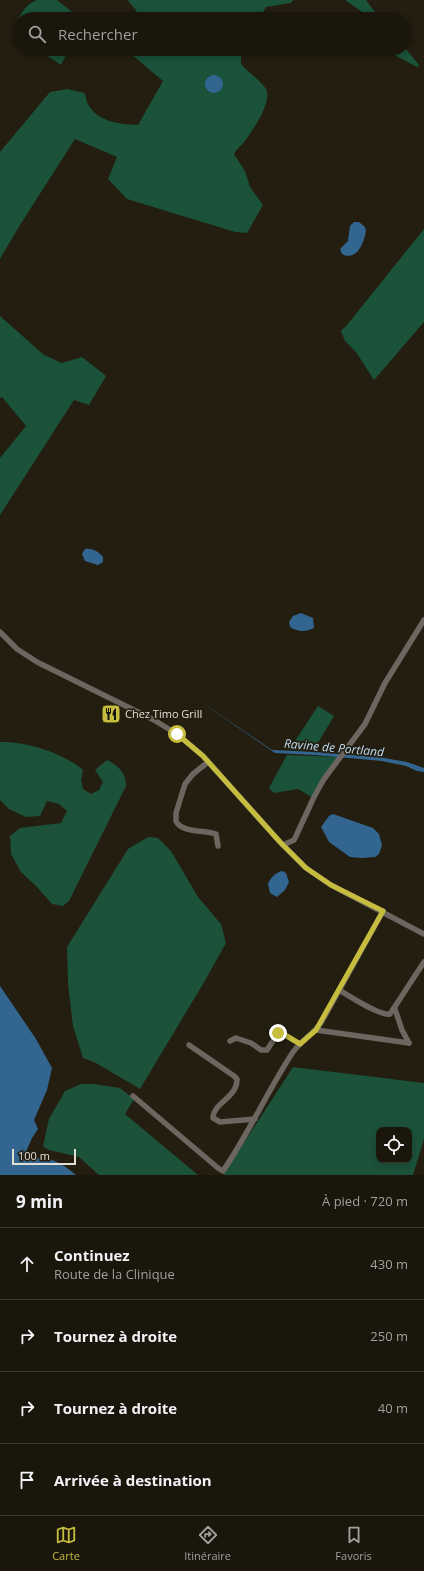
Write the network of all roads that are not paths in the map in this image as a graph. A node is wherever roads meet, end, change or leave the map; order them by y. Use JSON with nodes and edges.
{"nodes":[{"id":1,"x":424,"y":620,"type":"edge"},
{"id":2,"x":0,"y":632,"type":"edge"},
{"id":3,"x":208,"y":762,"type":"junction"},
{"id":4,"x":283,"y":845,"type":"junction"},
{"id":5,"x":218,"y":846,"type":"dead end"},
{"id":6,"x":383,"y":911,"type":"junction"},
{"id":7,"x":424,"y":934,"type":"edge"},
{"id":8,"x":424,"y":962,"type":"edge"},
{"id":9,"x":339,"y":990,"type":"junction"},
{"id":10,"x":395,"y":1009,"type":"junction"},
{"id":11,"x":316,"y":1030,"type":"junction"},
{"id":12,"x":230,"y":1041,"type":"dead end"},
{"id":13,"x":300,"y":1044,"type":"junction"},
{"id":14,"x":189,"y":1045,"type":"dead end"},
{"id":15,"x":133,"y":1096,"type":"dead end"},
{"id":16,"x":255,"y":1119,"type":"junction"}],
"edges":[{"from":1,"to":4,"type":"street"},
{"from":2,"to":3,"type":"street"},
{"from":3,"to":4,"type":"street"},
{"from":3,"to":5,"type":"street"},
{"from":4,"to":6,"type":"street"},
{"from":6,"to":7,"type":"street"},
{"from":6,"to":9,"type":"street"},
{"from":8,"to":10,"type":"street"},
{"from":9,"to":10,"type":"street"},
{"from":9,"to":11,"type":"street"},
{"from":10,"to":11,"type":"street"},
{"from":11,"to":13,"type":"street"},
{"from":12,"to":13,"type":"street"},
{"from":13,"to":16,"type":"street"},
{"from":14,"to":16,"type":"street"},
{"from":15,"to":16,"type":"street"}]}
